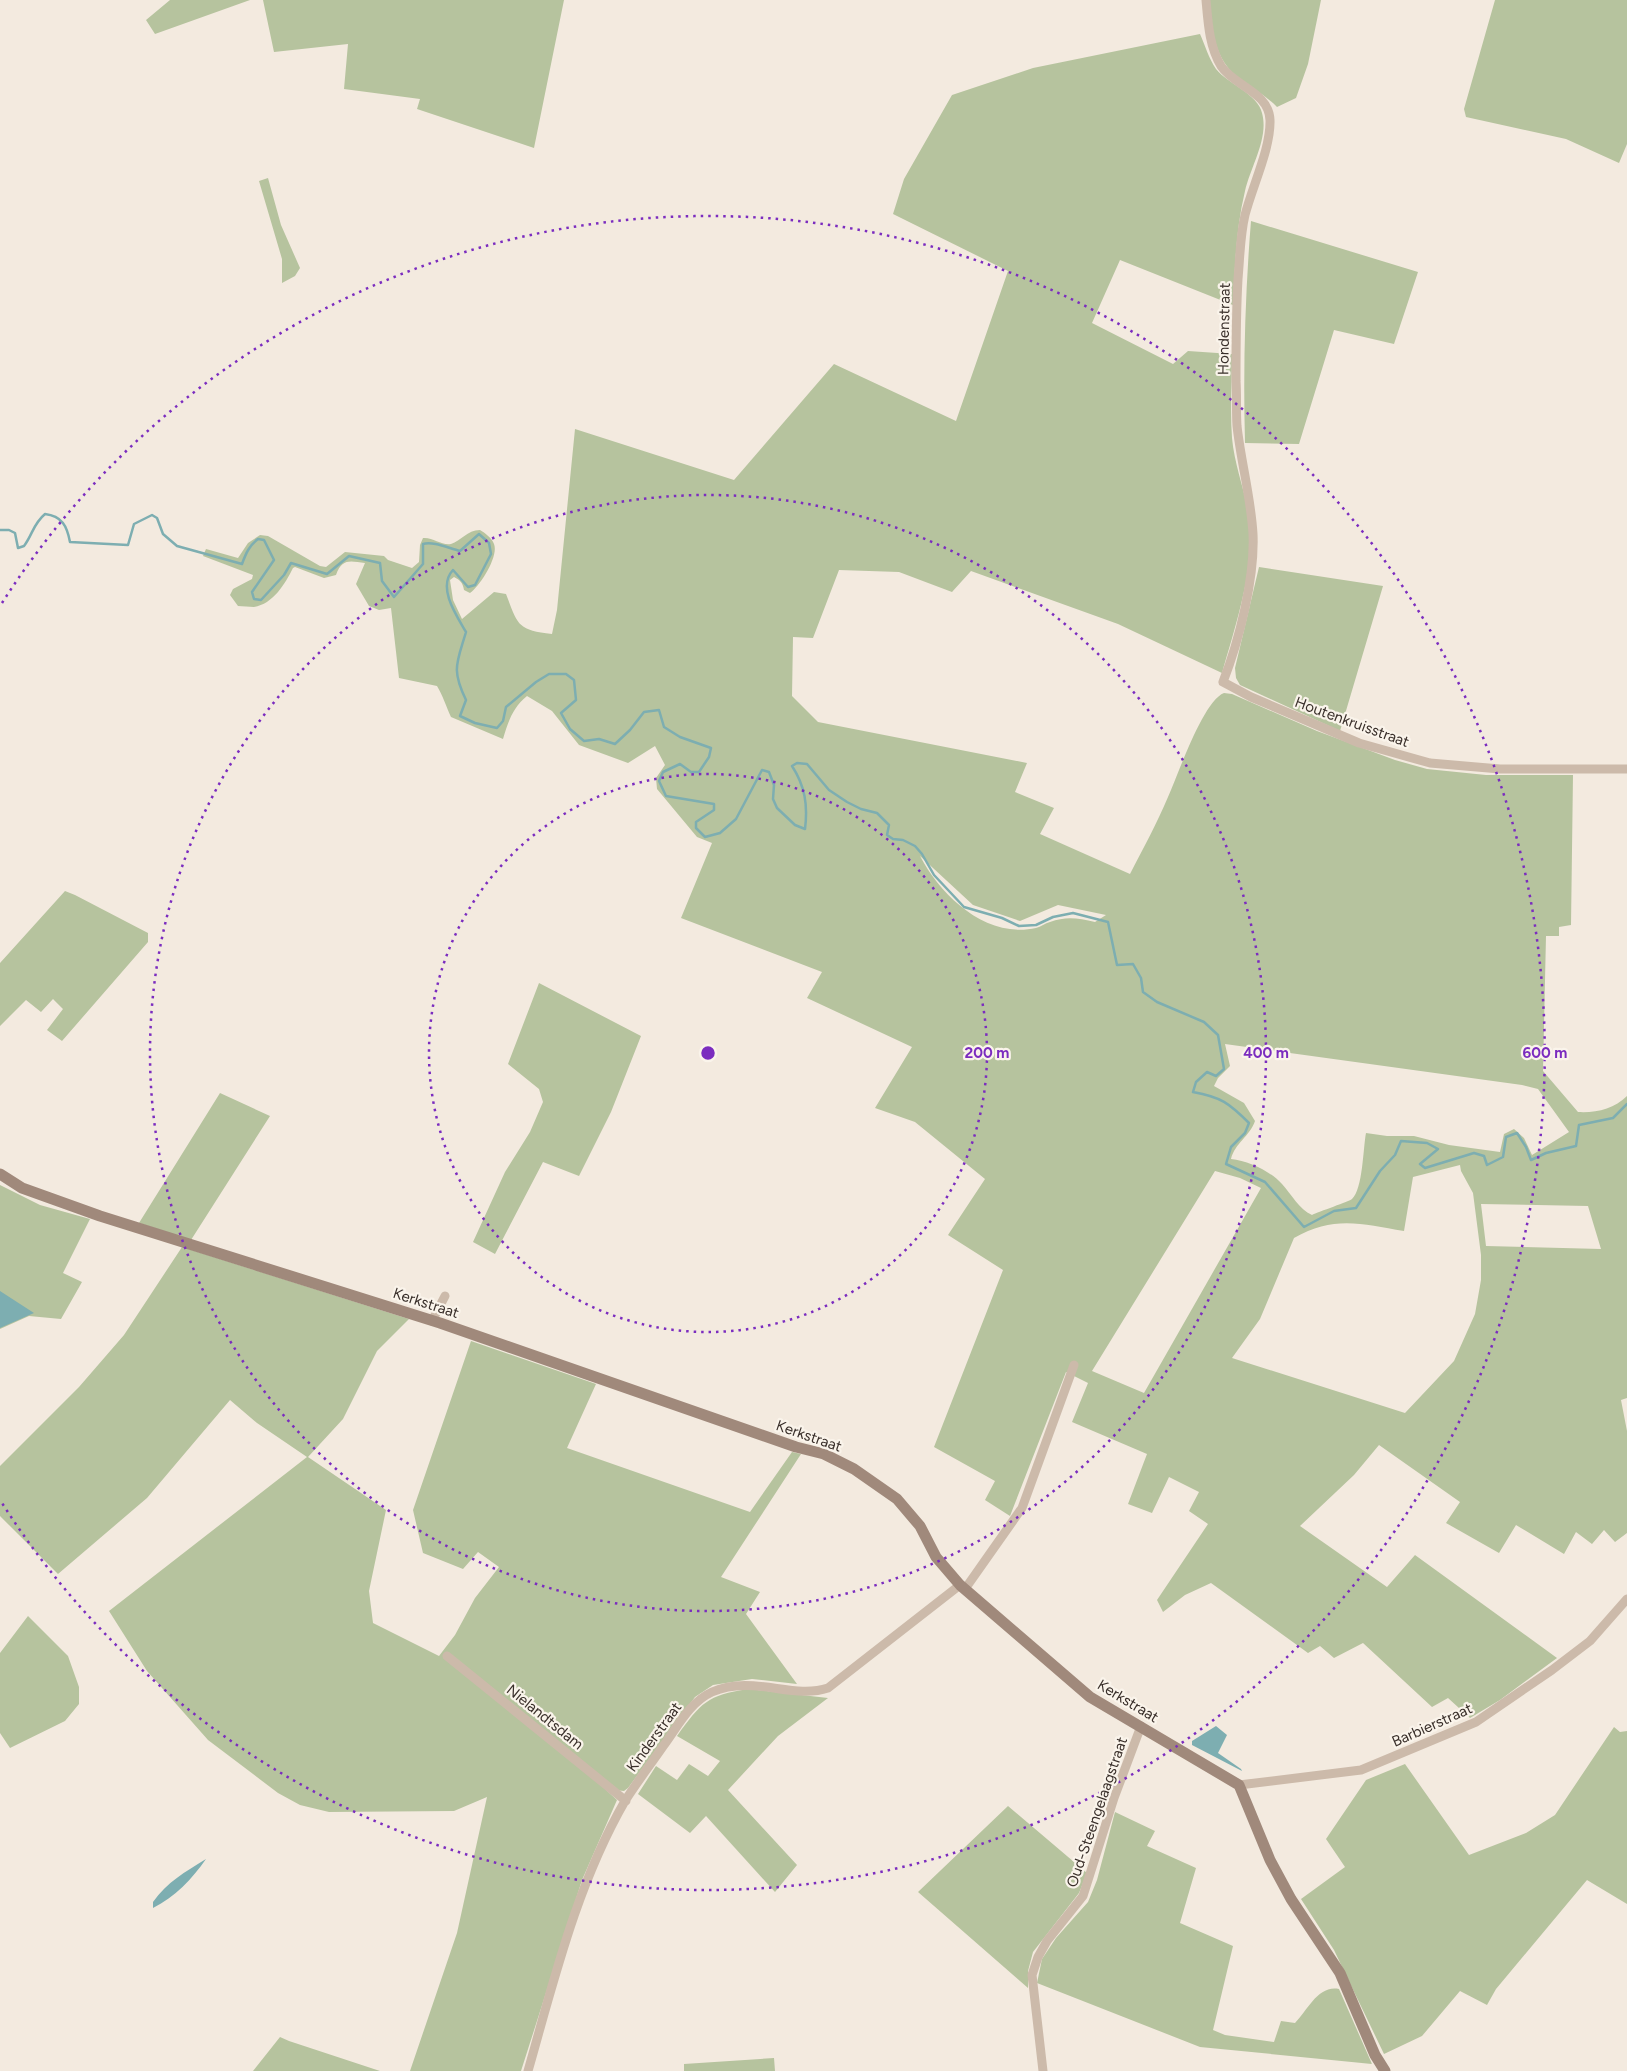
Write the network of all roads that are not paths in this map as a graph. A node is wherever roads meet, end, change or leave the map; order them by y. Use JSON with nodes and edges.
{"nodes":[{"id":1,"x":1206,"y":0,"type":"edge"},
{"id":2,"x":1223,"y":682,"type":"joint"},
{"id":3,"x":1627,"y":769,"type":"edge"},
{"id":4,"x":0,"y":1174,"type":"edge"},
{"id":5,"x":445,"y":1296,"type":"dead end"},
{"id":6,"x":432,"y":1321,"type":"junction"},
{"id":7,"x":1074,"y":1365,"type":"dead end"},
{"id":8,"x":962,"y":1587,"type":"junction"},
{"id":9,"x":1627,"y":1599,"type":"edge"},
{"id":10,"x":447,"y":1656,"type":"dead end"},
{"id":11,"x":1141,"y":1726,"type":"junction"},
{"id":12,"x":1239,"y":1785,"type":"junction"},
{"id":13,"x":626,"y":1800,"type":"junction"},
{"id":14,"x":528,"y":2071,"type":"edge"},
{"id":15,"x":1043,"y":2071,"type":"edge"},
{"id":16,"x":1385,"y":2071,"type":"edge"}],
"edges":[{"from":1,"to":2,"type":"street","name":"Hondenstraat"},
{"from":2,"to":3,"type":"street","name":"Houtenkruisstraat"},
{"from":4,"to":6,"type":"street","name":"Kerkstraat"},
{"from":5,"to":6,"type":"street"},
{"from":6,"to":8,"type":"street","name":"Kerkstraat"},
{"from":7,"to":8,"type":"street","name":"Kinderstraat"},
{"from":8,"to":11,"type":"street","name":"Kerkstraat"},
{"from":8,"to":13,"type":"street","name":"Kinderstraat"},
{"from":9,"to":12,"type":"street","name":"Barbierstraat"},
{"from":10,"to":13,"type":"street","name":"Nielandtsdam"},
{"from":11,"to":12,"type":"street","name":"Kerkstraat"},
{"from":11,"to":15,"type":"street","name":"Oud-Steengelaagstraat"},
{"from":12,"to":16,"type":"street"},
{"from":13,"to":14,"type":"street","name":"Kinderstraat"}]}
